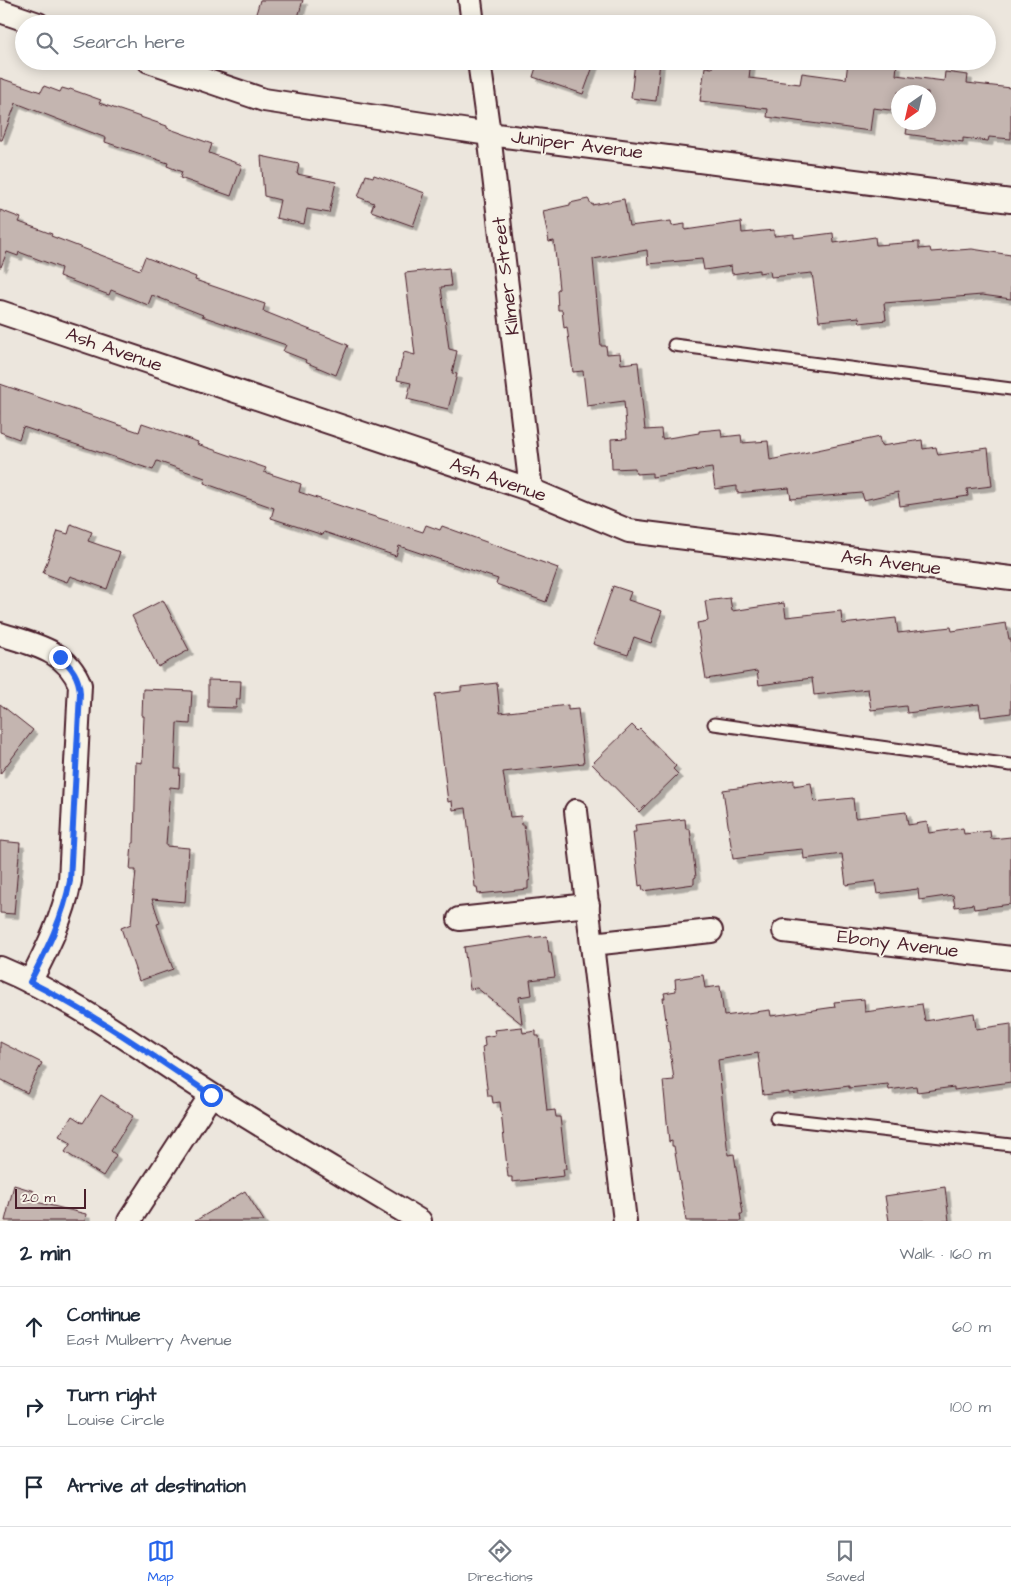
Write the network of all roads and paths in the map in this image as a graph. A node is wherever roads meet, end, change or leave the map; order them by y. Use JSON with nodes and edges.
{"nodes":[{"id":1,"x":470,"y":0,"type":"edge"},
{"id":2,"x":0,"y":10,"type":"edge"},
{"id":3,"x":472,"y":15,"type":"edge"},
{"id":4,"x":15,"y":16,"type":"edge"},
{"id":5,"x":176,"y":70,"type":"edge"},
{"id":6,"x":480,"y":70,"type":"edge"},
{"id":7,"x":489,"y":134,"type":"junction"},
{"id":8,"x":1011,"y":201,"type":"edge"},
{"id":9,"x":0,"y":312,"type":"edge"},
{"id":10,"x":674,"y":345,"type":"dead end"},
{"id":11,"x":1011,"y":389,"type":"edge"},
{"id":12,"x":531,"y":490,"type":"junction"},
{"id":13,"x":1011,"y":578,"type":"edge"},
{"id":14,"x":0,"y":634,"type":"edge"},
{"id":15,"x":714,"y":724,"type":"dead end"},
{"id":16,"x":1011,"y":765,"type":"edge"},
{"id":17,"x":576,"y":811,"type":"dead end"},
{"id":18,"x":588,"y":905,"type":"junction"},
{"id":19,"x":459,"y":919,"type":"dead end"},
{"id":20,"x":711,"y":931,"type":"dead end"},
{"id":21,"x":784,"y":931,"type":"dead end"},
{"id":22,"x":592,"y":944,"type":"junction"},
{"id":23,"x":1011,"y":958,"type":"edge"},
{"id":24,"x":0,"y":968,"type":"edge"},
{"id":25,"x":30,"y":982,"type":"junction"},
{"id":26,"x":211,"y":1095,"type":"junction"},
{"id":27,"x":776,"y":1118,"type":"dead end"},
{"id":28,"x":1011,"y":1145,"type":"edge"},
{"id":29,"x":129,"y":1221,"type":"edge"},
{"id":30,"x":420,"y":1221,"type":"edge"},
{"id":31,"x":625,"y":1221,"type":"edge"}],
"edges":[{"from":1,"to":3,"type":"street"},
{"from":2,"to":4,"type":"street"},
{"from":5,"to":7,"type":"street","name":"Juniper Avenue"},
{"from":6,"to":7,"type":"street","name":"Kilmer Street"},
{"from":7,"to":8,"type":"street","name":"Juniper Avenue"},
{"from":7,"to":12,"type":"street","name":"Kilmer Street"},
{"from":9,"to":12,"type":"street","name":"Ash Avenue"},
{"from":10,"to":11,"type":"lane"},
{"from":12,"to":13,"type":"street","name":"Ash Avenue"},
{"from":14,"to":25,"type":"street"},
{"from":15,"to":16,"type":"lane"},
{"from":17,"to":18,"type":"street"},
{"from":18,"to":19,"type":"street"},
{"from":18,"to":22,"type":"street"},
{"from":20,"to":22,"type":"street"},
{"from":21,"to":23,"type":"street","name":"Ebony Avenue"},
{"from":22,"to":31,"type":"street"},
{"from":24,"to":25,"type":"street"},
{"from":25,"to":26,"type":"street"},
{"from":26,"to":29,"type":"street"},
{"from":26,"to":30,"type":"street"},
{"from":27,"to":28,"type":"lane"}]}
